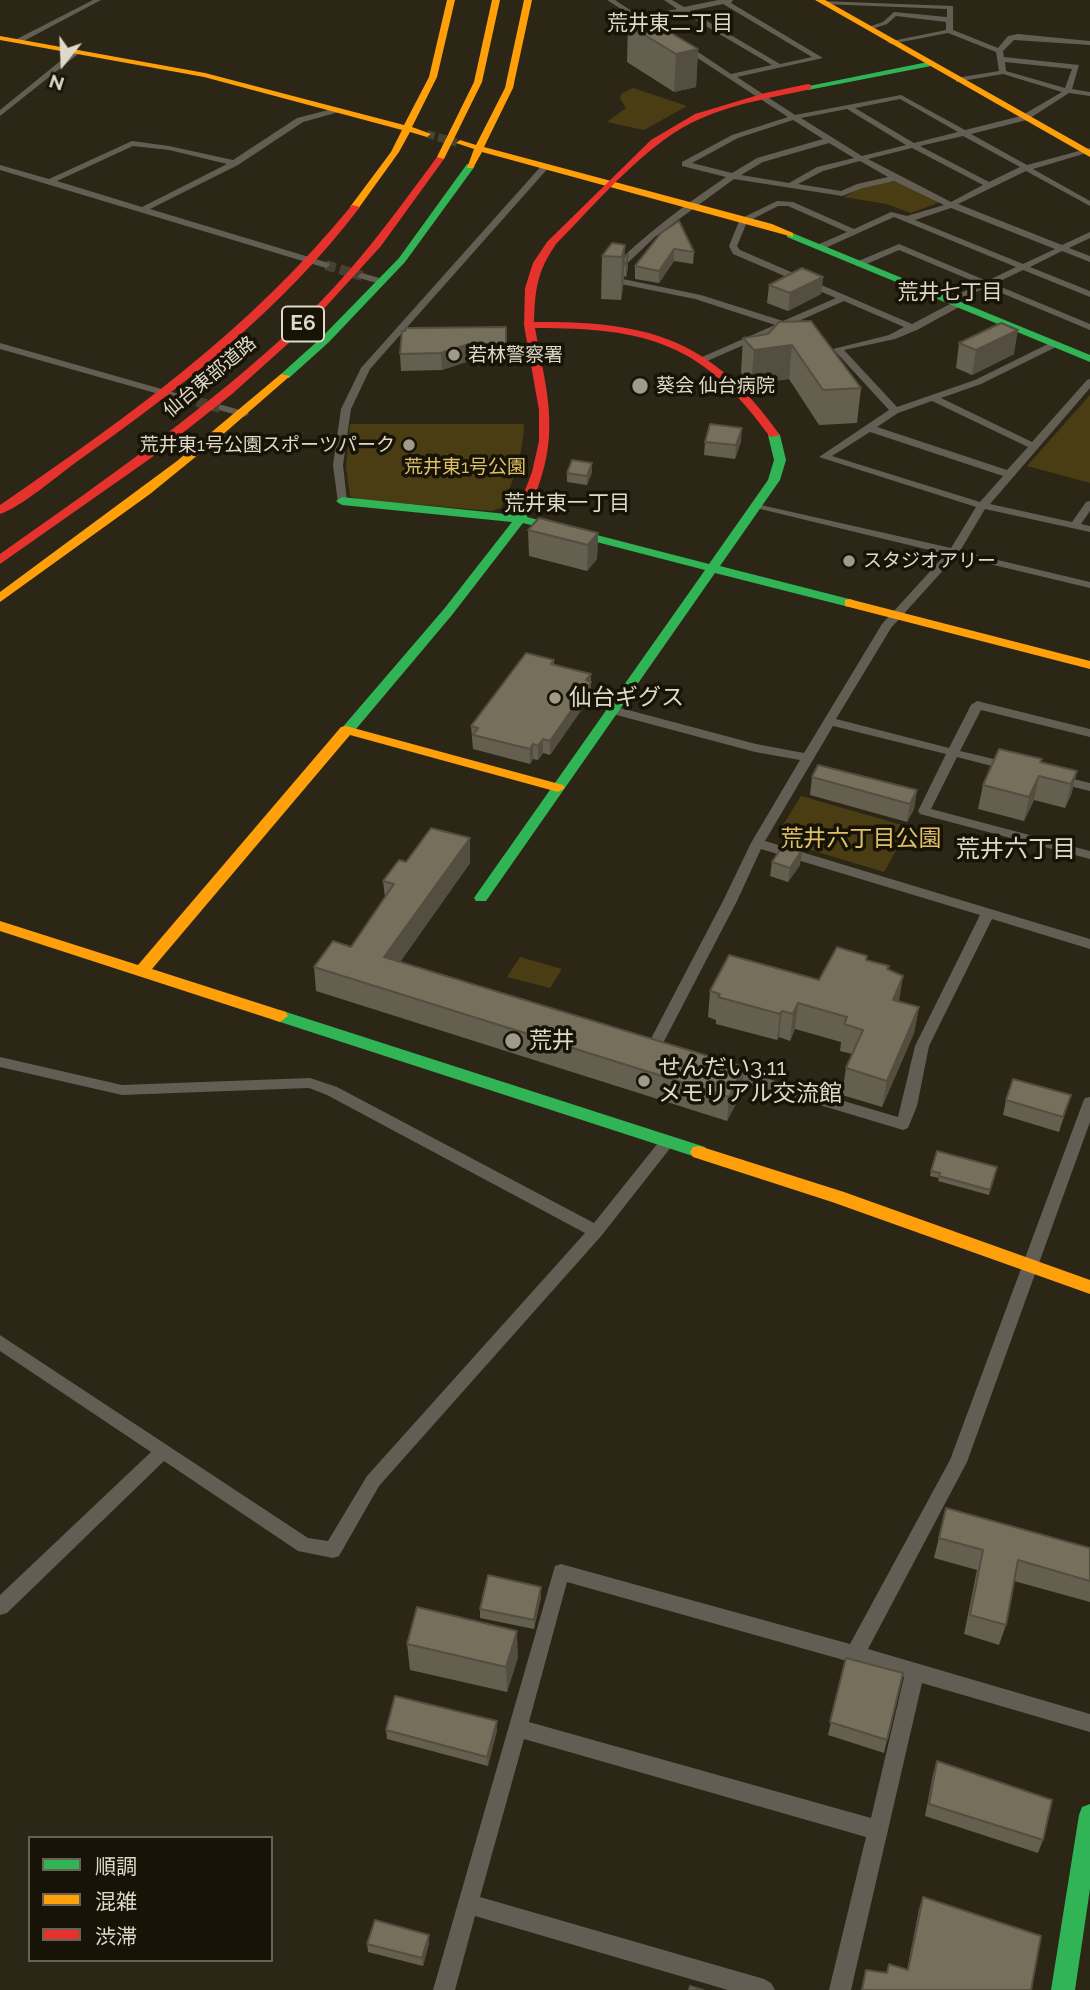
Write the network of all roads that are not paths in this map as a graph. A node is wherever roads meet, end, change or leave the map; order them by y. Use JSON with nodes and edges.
{"nodes":[{"id":1,"x":98,"y":0,"type":"edge"},
{"id":2,"x":451,"y":0,"type":"edge"},
{"id":3,"x":481,"y":0,"type":"edge"},
{"id":4,"x":496,"y":0,"type":"edge"},
{"id":5,"x":528,"y":0,"type":"edge"},
{"id":6,"x":610,"y":0,"type":"edge"},
{"id":7,"x":667,"y":0,"type":"edge"},
{"id":8,"x":734,"y":0,"type":"edge"},
{"id":9,"x":722,"y":1,"type":"edge"},
{"id":10,"x":821,"y":1,"type":"edge"},
{"id":11,"x":683,"y":9,"type":"junction"},
{"id":12,"x":638,"y":18,"type":"junction"},
{"id":13,"x":951,"y":20,"type":"junction"},
{"id":14,"x":869,"y":28,"type":"junction"},
{"id":15,"x":949,"y":31,"type":"junction"},
{"id":16,"x":0,"y":38,"type":"edge"},
{"id":17,"x":17,"y":41,"type":"junction"},
{"id":18,"x":891,"y":42,"type":"junction"},
{"id":19,"x":1090,"y":43,"type":"edge"},
{"id":20,"x":78,"y":51,"type":"junction"},
{"id":21,"x":1000,"y":55,"type":"junction"},
{"id":22,"x":928,"y":64,"type":"junction"},
{"id":23,"x":778,"y":66,"type":"junction"},
{"id":24,"x":1003,"y":72,"type":"junction"},
{"id":25,"x":731,"y":76,"type":"junction"},
{"id":26,"x":960,"y":80,"type":"junction"},
{"id":27,"x":1068,"y":92,"type":"junction"},
{"id":28,"x":1090,"y":94,"type":"edge"},
{"id":29,"x":761,"y":96,"type":"junction"},
{"id":30,"x":849,"y":107,"type":"junction"},
{"id":31,"x":336,"y":110,"type":"junction"},
{"id":32,"x":0,"y":114,"type":"edge"},
{"id":33,"x":1024,"y":117,"type":"junction"},
{"id":34,"x":795,"y":118,"type":"junction"},
{"id":35,"x":409,"y":130,"type":"junction"},
{"id":36,"x":962,"y":133,"type":"junction"},
{"id":37,"x":427,"y":134,"type":"tunnel mouth"},
{"id":38,"x":830,"y":140,"type":"junction"},
{"id":39,"x":460,"y":143,"type":"tunnel mouth"},
{"id":40,"x":913,"y":146,"type":"junction"},
{"id":41,"x":480,"y":148,"type":"junction"},
{"id":42,"x":1088,"y":152,"type":"edge"},
{"id":43,"x":862,"y":159,"type":"junction"},
{"id":44,"x":235,"y":163,"type":"junction"},
{"id":45,"x":546,"y":166,"type":"junction"},
{"id":46,"x":0,"y":167,"type":"edge"},
{"id":47,"x":1025,"y":168,"type":"junction"},
{"id":48,"x":733,"y":176,"type":"junction"},
{"id":49,"x":896,"y":178,"type":"junction"},
{"id":50,"x":49,"y":182,"type":"junction"},
{"id":51,"x":612,"y":184,"type":"junction"},
{"id":52,"x":792,"y":184,"type":"junction"},
{"id":53,"x":989,"y":185,"type":"junction"},
{"id":54,"x":690,"y":204,"type":"junction"},
{"id":55,"x":1090,"y":204,"type":"edge"},
{"id":56,"x":951,"y":205,"type":"junction"},
{"id":57,"x":142,"y":210,"type":"junction"},
{"id":58,"x":747,"y":219,"type":"junction"},
{"id":59,"x":908,"y":219,"type":"junction"},
{"id":60,"x":854,"y":232,"type":"junction"},
{"id":61,"x":1090,"y":235,"type":"edge"},
{"id":62,"x":820,"y":247,"type":"junction"},
{"id":63,"x":1061,"y":247,"type":"junction"},
{"id":64,"x":1090,"y":259,"type":"edge"},
{"id":65,"x":319,"y":262,"type":"junction"},
{"id":66,"x":859,"y":264,"type":"junction"},
{"id":67,"x":1022,"y":266,"type":"junction"},
{"id":68,"x":362,"y":276,"type":"tunnel mouth"},
{"id":69,"x":380,"y":281,"type":"junction"},
{"id":70,"x":986,"y":284,"type":"junction"},
{"id":71,"x":1090,"y":294,"type":"edge"},
{"id":72,"x":844,"y":298,"type":"junction"},
{"id":73,"x":954,"y":302,"type":"junction"},
{"id":74,"x":529,"y":325,"type":"junction"},
{"id":75,"x":784,"y":325,"type":"junction"},
{"id":76,"x":1090,"y":327,"type":"edge"},
{"id":77,"x":914,"y":328,"type":"junction"},
{"id":78,"x":1055,"y":344,"type":"junction"},
{"id":79,"x":0,"y":346,"type":"edge"},
{"id":80,"x":705,"y":359,"type":"junction"},
{"id":81,"x":1090,"y":359,"type":"edge"},
{"id":82,"x":229,"y":369,"type":"dead end"},
{"id":83,"x":1090,"y":382,"type":"edge"},
{"id":84,"x":209,"y":386,"type":"dead end"},
{"id":85,"x":163,"y":392,"type":"junction"},
{"id":86,"x":183,"y":398,"type":"tunnel mouth"},
{"id":87,"x":932,"y":398,"type":"junction"},
{"id":88,"x":222,"y":408,"type":"tunnel mouth"},
{"id":89,"x":895,"y":411,"type":"junction"},
{"id":90,"x":244,"y":414,"type":"junction"},
{"id":91,"x":869,"y":428,"type":"junction"},
{"id":92,"x":1033,"y":446,"type":"junction"},
{"id":93,"x":1008,"y":474,"type":"junction"},
{"id":94,"x":342,"y":501,"type":"joint"},
{"id":95,"x":1090,"y":504,"type":"edge"},
{"id":96,"x":756,"y":505,"type":"junction"},
{"id":97,"x":982,"y":506,"type":"junction"},
{"id":98,"x":0,"y":510,"type":"edge"},
{"id":99,"x":520,"y":519,"type":"junction"},
{"id":100,"x":1074,"y":526,"type":"junction"},
{"id":101,"x":1090,"y":529,"type":"edge"},
{"id":102,"x":0,"y":542,"type":"edge"},
{"id":103,"x":954,"y":552,"type":"junction"},
{"id":104,"x":0,"y":561,"type":"edge"},
{"id":105,"x":712,"y":569,"type":"junction"},
{"id":106,"x":1090,"y":585,"type":"edge"},
{"id":107,"x":0,"y":598,"type":"edge"},
{"id":108,"x":897,"y":616,"type":"junction"},
{"id":109,"x":1090,"y":665,"type":"edge"},
{"id":110,"x":613,"y":710,"type":"junction"},
{"id":111,"x":828,"y":721,"type":"junction"},
{"id":112,"x":346,"y":730,"type":"junction"},
{"id":113,"x":1090,"y":733,"type":"edge"},
{"id":114,"x":953,"y":753,"type":"junction"},
{"id":115,"x":807,"y":757,"type":"junction"},
{"id":116,"x":1090,"y":787,"type":"edge"},
{"id":117,"x":558,"y":788,"type":"junction"},
{"id":118,"x":757,"y":843,"type":"junction"},
{"id":119,"x":1090,"y":855,"type":"edge"},
{"id":120,"x":481,"y":898,"type":"dead end"},
{"id":121,"x":988,"y":913,"type":"junction"},
{"id":122,"x":0,"y":926,"type":"edge"},
{"id":123,"x":1090,"y":944,"type":"edge"},
{"id":124,"x":142,"y":971,"type":"junction"},
{"id":125,"x":678,"y":1057,"type":"edge"},
{"id":126,"x":0,"y":1062,"type":"edge"},
{"id":127,"x":705,"y":1065,"type":"edge"},
{"id":128,"x":1090,"y":1102,"type":"edge"},
{"id":129,"x":667,"y":1142,"type":"junction"},
{"id":130,"x":596,"y":1231,"type":"junction"},
{"id":131,"x":1030,"y":1266,"type":"junction"},
{"id":132,"x":1090,"y":1287,"type":"edge"},
{"id":133,"x":0,"y":1342,"type":"edge"},
{"id":134,"x":163,"y":1451,"type":"junction"},
{"id":135,"x":0,"y":1608,"type":"edge"},
{"id":136,"x":855,"y":1654,"type":"junction"},
{"id":137,"x":915,"y":1672,"type":"junction"},
{"id":138,"x":1090,"y":1723,"type":"edge"},
{"id":139,"x":517,"y":1728,"type":"junction"},
{"id":140,"x":1090,"y":1815,"type":"edge"},
{"id":141,"x":878,"y":1830,"type":"junction"},
{"id":142,"x":467,"y":1903,"type":"junction"},
{"id":143,"x":444,"y":1990,"type":"edge"},
{"id":144,"x":764,"y":1990,"type":"edge"},
{"id":145,"x":840,"y":1990,"type":"edge"},
{"id":146,"x":1063,"y":1990,"type":"edge"}],
"edges":[{"from":1,"to":17,"type":"street"},
{"from":2,"to":35,"type":"main road"},
{"from":3,"to":82,"type":"main road","name":"仙台東部道路","number":"E6"},
{"from":4,"to":104,"type":"main road","name":"仙台東部道路","number":"E6"},
{"from":5,"to":41,"type":"main road"},
{"from":6,"to":12,"type":"street"},
{"from":7,"to":11,"type":"street"},
{"from":8,"to":9,"type":"street"},
{"from":9,"to":11,"type":"street"},
{"from":9,"to":23,"type":"street"},
{"from":10,"to":13,"type":"street"},
{"from":10,"to":14,"type":"main road"},
{"from":11,"to":12,"type":"street"},
{"from":11,"to":23,"type":"street"},
{"from":12,"to":25,"type":"street"},
{"from":13,"to":14,"type":"street"},
{"from":13,"to":15,"type":"street"},
{"from":14,"to":18,"type":"main road"},
{"from":15,"to":18,"type":"street"},
{"from":15,"to":21,"type":"street"},
{"from":16,"to":17,"type":"main road"},
{"from":17,"to":20,"type":"main road"},
{"from":18,"to":22,"type":"main road"},
{"from":19,"to":21,"type":"street"},
{"from":20,"to":31,"type":"main road"},
{"from":20,"to":32,"type":"street"},
{"from":21,"to":24,"type":"street"},
{"from":21,"to":27,"type":"street"},
{"from":22,"to":26,"type":"main road"},
{"from":22,"to":29,"type":"main road"},
{"from":23,"to":25,"type":"street"},
{"from":24,"to":26,"type":"street"},
{"from":24,"to":27,"type":"street"},
{"from":25,"to":29,"type":"street"},
{"from":26,"to":33,"type":"main road"},
{"from":27,"to":28,"type":"street"},
{"from":27,"to":33,"type":"street"},
{"from":29,"to":34,"type":"street"},
{"from":29,"to":51,"type":"main road"},
{"from":30,"to":34,"type":"street"},
{"from":30,"to":36,"type":"street"},
{"from":30,"to":40,"type":"street"},
{"from":31,"to":35,"type":"main road"},
{"from":31,"to":44,"type":"street"},
{"from":33,"to":36,"type":"street"},
{"from":33,"to":42,"type":"main road"},
{"from":34,"to":38,"type":"street"},
{"from":34,"to":48,"type":"street"},
{"from":35,"to":37,"type":"main road"},
{"from":35,"to":65,"type":"main road"},
{"from":36,"to":40,"type":"street"},
{"from":36,"to":47,"type":"street"},
{"from":38,"to":43,"type":"street"},
{"from":38,"to":48,"type":"street"},
{"from":39,"to":41,"type":"main road"},
{"from":40,"to":43,"type":"street"},
{"from":40,"to":53,"type":"street"},
{"from":41,"to":45,"type":"main road"},
{"from":41,"to":69,"type":"main road"},
{"from":42,"to":47,"type":"street"},
{"from":43,"to":49,"type":"street"},
{"from":43,"to":52,"type":"street"},
{"from":44,"to":50,"type":"street"},
{"from":44,"to":57,"type":"street"},
{"from":45,"to":51,"type":"main road"},
{"from":45,"to":94,"type":"street"},
{"from":46,"to":50,"type":"street"},
{"from":47,"to":53,"type":"street"},
{"from":47,"to":55,"type":"street"},
{"from":48,"to":52,"type":"street"},
{"from":48,"to":54,"type":"street"},
{"from":49,"to":52,"type":"street"},
{"from":49,"to":56,"type":"street"},
{"from":50,"to":57,"type":"street"},
{"from":51,"to":54,"type":"main road"},
{"from":51,"to":74,"type":"main road"},
{"from":53,"to":56,"type":"street"},
{"from":54,"to":58,"type":"main road"},
{"from":54,"to":75,"type":"street"},
{"from":56,"to":59,"type":"street"},
{"from":56,"to":63,"type":"street"},
{"from":57,"to":65,"type":"street"},
{"from":58,"to":60,"type":"street"},
{"from":58,"to":62,"type":"main road"},
{"from":58,"to":72,"type":"street"},
{"from":59,"to":60,"type":"street"},
{"from":59,"to":67,"type":"street"},
{"from":60,"to":62,"type":"street"},
{"from":61,"to":63,"type":"street"},
{"from":62,"to":66,"type":"main road"},
{"from":63,"to":64,"type":"street"},
{"from":63,"to":67,"type":"street"},
{"from":65,"to":85,"type":"main road"},
{"from":66,"to":70,"type":"street"},
{"from":66,"to":73,"type":"main road"},
{"from":67,"to":70,"type":"street"},
{"from":67,"to":71,"type":"street"},
{"from":68,"to":69,"type":"street"},
{"from":69,"to":90,"type":"main road"},
{"from":70,"to":73,"type":"street"},
{"from":70,"to":76,"type":"street"},
{"from":72,"to":75,"type":"street"},
{"from":72,"to":77,"type":"street"},
{"from":73,"to":77,"type":"street"},
{"from":73,"to":78,"type":"main road"},
{"from":74,"to":80,"type":"main road"},
{"from":74,"to":99,"type":"main road"},
{"from":75,"to":80,"type":"street"},
{"from":77,"to":89,"type":"street"},
{"from":78,"to":81,"type":"main road"},
{"from":78,"to":87,"type":"street"},
{"from":79,"to":85,"type":"street"},
{"from":80,"to":96,"type":"main road"},
{"from":83,"to":92,"type":"street"},
{"from":84,"to":102,"type":"main road","name":"仙台東部道路"},
{"from":85,"to":86,"type":"street"},
{"from":85,"to":98,"type":"main road"},
{"from":87,"to":89,"type":"street"},
{"from":87,"to":92,"type":"street"},
{"from":88,"to":90,"type":"street"},
{"from":89,"to":91,"type":"street"},
{"from":90,"to":107,"type":"main road"},
{"from":91,"to":93,"type":"street"},
{"from":91,"to":97,"type":"street"},
{"from":92,"to":93,"type":"street"},
{"from":93,"to":97,"type":"street"},
{"from":94,"to":99,"type":"main road"},
{"from":95,"to":100,"type":"street"},
{"from":96,"to":103,"type":"street"},
{"from":96,"to":105,"type":"main road"},
{"from":97,"to":100,"type":"street"},
{"from":97,"to":103,"type":"street"},
{"from":99,"to":105,"type":"main road"},
{"from":99,"to":112,"type":"main road"},
{"from":100,"to":101,"type":"street"},
{"from":103,"to":106,"type":"street"},
{"from":103,"to":108,"type":"street"},
{"from":105,"to":108,"type":"main road"},
{"from":105,"to":110,"type":"main road"},
{"from":108,"to":109,"type":"main road"},
{"from":108,"to":111,"type":"street"},
{"from":110,"to":115,"type":"street"},
{"from":110,"to":117,"type":"main road"},
{"from":111,"to":114,"type":"street"},
{"from":111,"to":115,"type":"street"},
{"from":112,"to":117,"type":"main road"},
{"from":112,"to":124,"type":"main road"},
{"from":113,"to":114,"type":"street"},
{"from":114,"to":116,"type":"street"},
{"from":114,"to":119,"type":"street"},
{"from":115,"to":118,"type":"street"},
{"from":117,"to":120,"type":"main road"},
{"from":118,"to":121,"type":"street"},
{"from":118,"to":125,"type":"street"},
{"from":121,"to":123,"type":"street"},
{"from":121,"to":127,"type":"street"},
{"from":122,"to":124,"type":"main road"},
{"from":124,"to":129,"type":"main road"},
{"from":126,"to":130,"type":"street"},
{"from":128,"to":131,"type":"street"},
{"from":129,"to":130,"type":"street"},
{"from":129,"to":131,"type":"main road"},
{"from":130,"to":134,"type":"street"},
{"from":131,"to":132,"type":"main road"},
{"from":131,"to":136,"type":"street"},
{"from":133,"to":134,"type":"street"},
{"from":134,"to":135,"type":"street"},
{"from":136,"to":137,"type":"street"},
{"from":136,"to":139,"type":"street"},
{"from":137,"to":138,"type":"street"},
{"from":137,"to":141,"type":"street"},
{"from":139,"to":141,"type":"street"},
{"from":139,"to":142,"type":"street"},
{"from":140,"to":146,"type":"main road"},
{"from":141,"to":145,"type":"street"},
{"from":142,"to":143,"type":"street"},
{"from":142,"to":144,"type":"street"}]}
